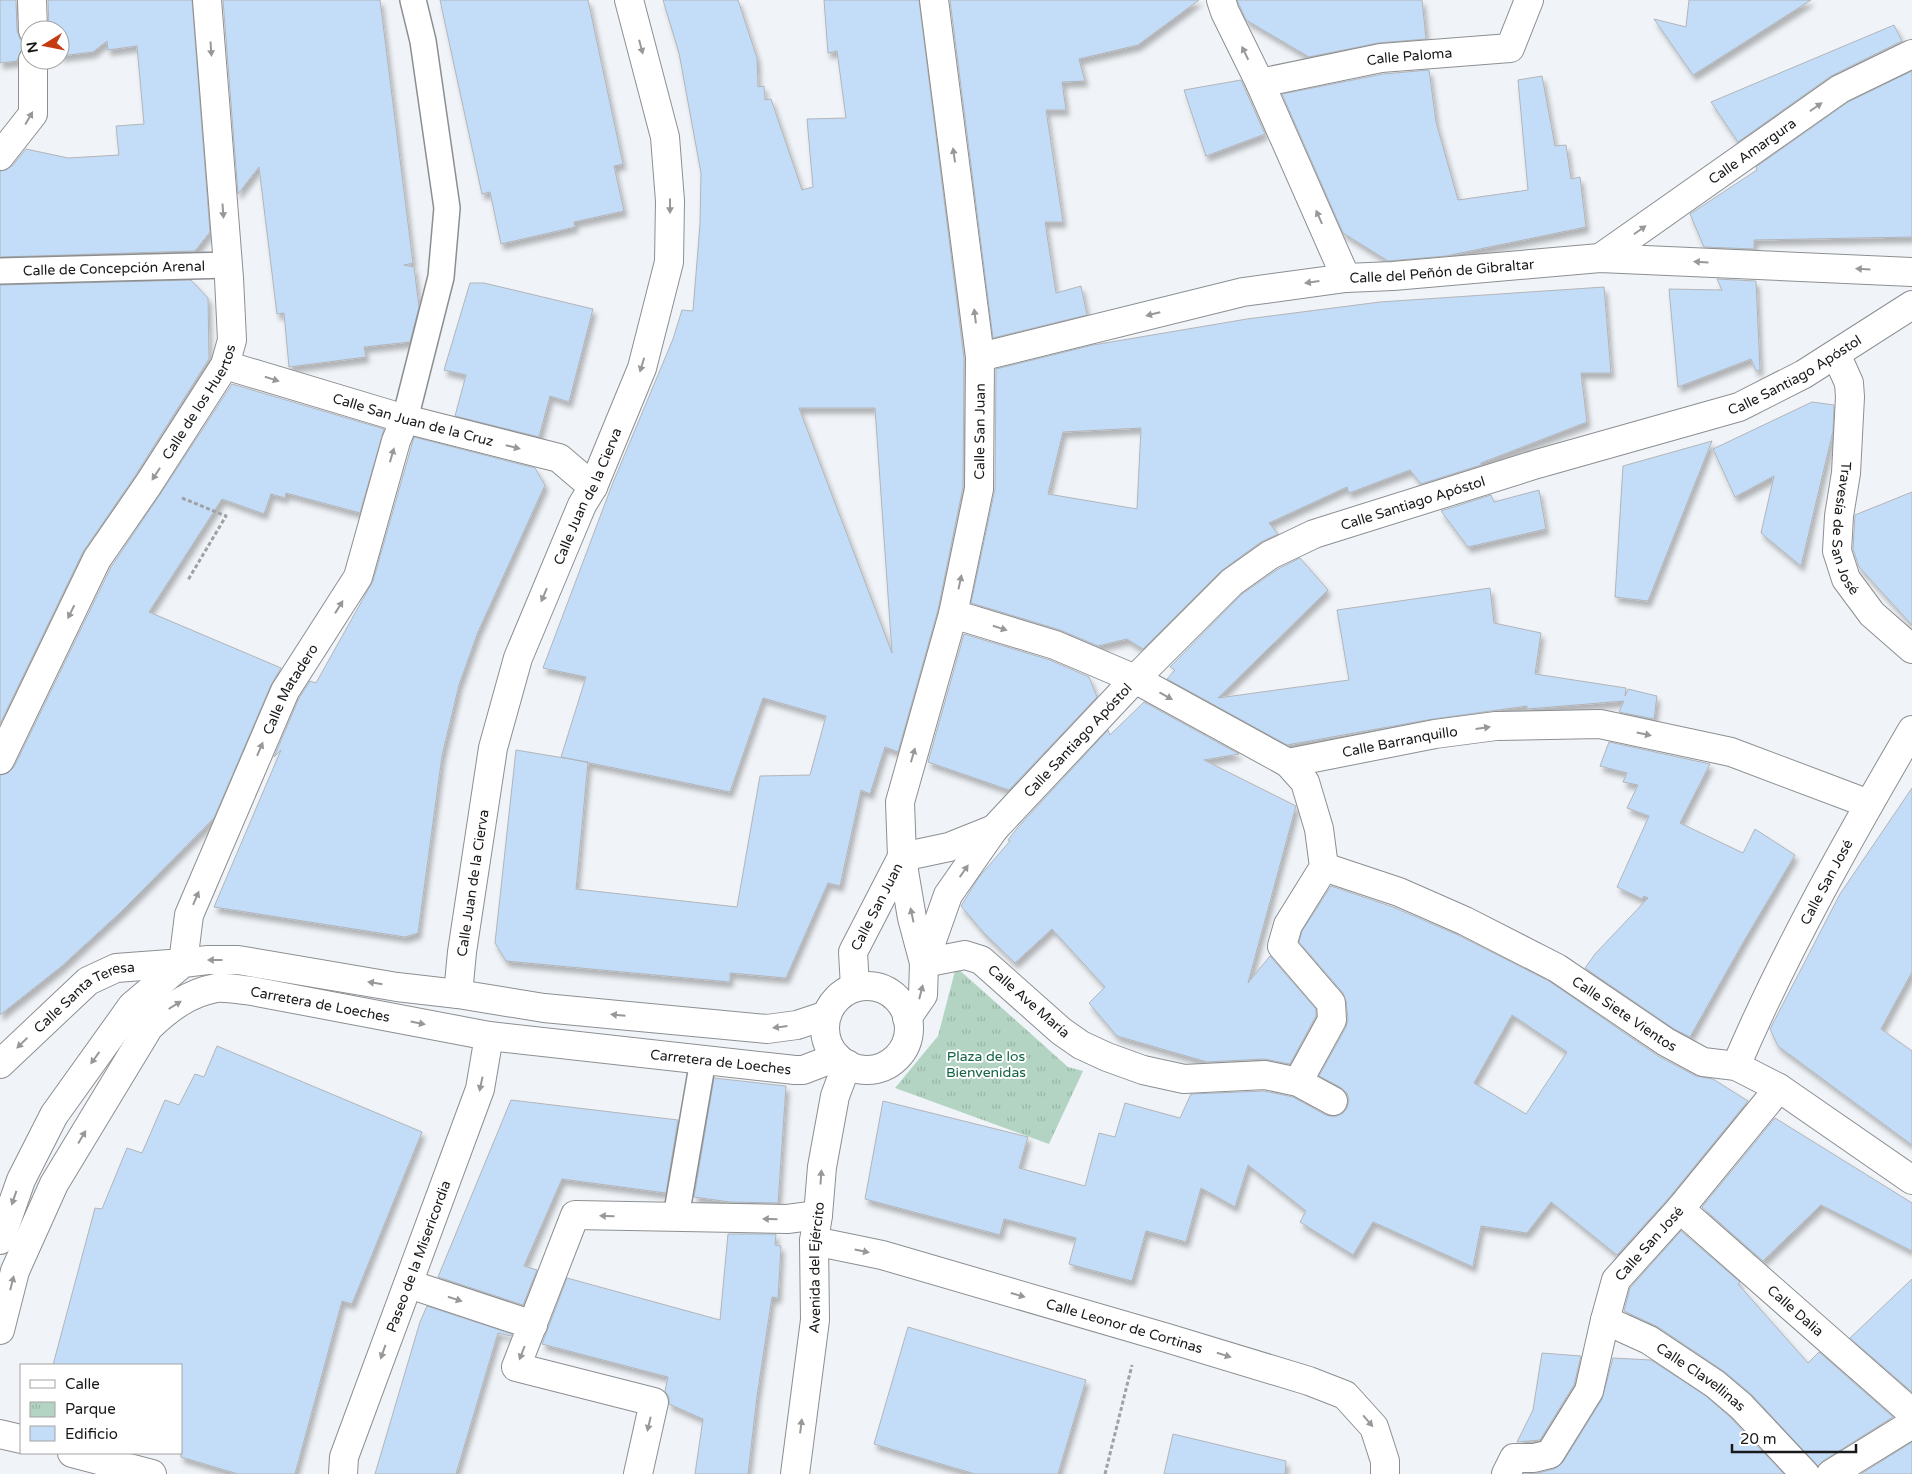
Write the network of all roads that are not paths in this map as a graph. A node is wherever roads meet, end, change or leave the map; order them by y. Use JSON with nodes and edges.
{"nodes":[{"id":1,"x":32,"y":0,"type":"edge"},
{"id":2,"x":207,"y":0,"type":"edge"},
{"id":3,"x":413,"y":0,"type":"edge"},
{"id":4,"x":629,"y":0,"type":"edge"},
{"id":5,"x":934,"y":0,"type":"edge"},
{"id":6,"x":1221,"y":0,"type":"edge"},
{"id":7,"x":1529,"y":0,"type":"edge"},
{"id":8,"x":32,"y":20,"type":"edge"},
{"id":9,"x":1912,"y":54,"type":"edge"},
{"id":10,"x":33,"y":70,"type":"edge"},
{"id":11,"x":1260,"y":83,"type":"junction"},
{"id":12,"x":0,"y":156,"type":"edge"},
{"id":13,"x":1600,"y":258,"type":"junction"},
{"id":14,"x":228,"y":266,"type":"junction"},
{"id":15,"x":0,"y":271,"type":"edge"},
{"id":16,"x":1912,"y":272,"type":"edge"},
{"id":17,"x":1346,"y":278,"type":"junction"},
{"id":18,"x":1912,"y":305,"type":"edge"},
{"id":19,"x":1836,"y":354,"type":"junction"},
{"id":20,"x":980,"y":356,"type":"junction"},
{"id":21,"x":226,"y":365,"type":"junction"},
{"id":22,"x":405,"y":419,"type":"junction"},
{"id":23,"x":593,"y":486,"type":"junction"},
{"id":24,"x":953,"y":614,"type":"junction"},
{"id":25,"x":1912,"y":649,"type":"edge"},
{"id":26,"x":1135,"y":679,"type":"junction"},
{"id":27,"x":1912,"y":730,"type":"edge"},
{"id":28,"x":0,"y":760,"type":"edge"},
{"id":29,"x":1288,"y":763,"type":"junction"},
{"id":30,"x":1869,"y":804,"type":"junction"},
{"id":31,"x":994,"y":829,"type":"junction"},
{"id":32,"x":902,"y":857,"type":"junction"},
{"id":33,"x":1324,"y":867,"type":"junction"},
{"id":34,"x":183,"y":962,"type":"junction"},
{"id":35,"x":924,"y":963,"type":"junction"},
{"id":36,"x":855,"y":987,"type":"junction"},
{"id":37,"x":458,"y":994,"type":"junction"},
{"id":38,"x":827,"y":1015,"type":"junction"},
{"id":39,"x":907,"y":1018,"type":"junction"},
{"id":40,"x":489,"y":1036,"type":"junction"},
{"id":41,"x":703,"y":1060,"type":"junction"},
{"id":42,"x":842,"y":1061,"type":"junction"},
{"id":43,"x":0,"y":1064,"type":"edge"},
{"id":44,"x":1736,"y":1066,"type":"junction"},
{"id":45,"x":1298,"y":1082,"type":"junction"},
{"id":46,"x":1779,"y":1088,"type":"junction"},
{"id":47,"x":1333,"y":1100,"type":"dead end"},
{"id":48,"x":1912,"y":1180,"type":"edge"},
{"id":49,"x":1680,"y":1208,"type":"junction"},
{"id":50,"x":676,"y":1217,"type":"junction"},
{"id":51,"x":816,"y":1228,"type":"junction"},
{"id":52,"x":0,"y":1240,"type":"edge"},
{"id":53,"x":408,"y":1284,"type":"junction"},
{"id":54,"x":1605,"y":1320,"type":"junction"},
{"id":55,"x":533,"y":1325,"type":"junction"},
{"id":56,"x":0,"y":1330,"type":"edge"},
{"id":57,"x":1912,"y":1413,"type":"edge"},
{"id":58,"x":1912,"y":1424,"type":"edge"},
{"id":59,"x":0,"y":1434,"type":"edge"},
{"id":60,"x":20,"y":1439,"type":"edge"},
{"id":61,"x":76,"y":1454,"type":"edge"},
{"id":62,"x":152,"y":1474,"type":"edge"},
{"id":63,"x":343,"y":1474,"type":"edge"},
{"id":64,"x":638,"y":1474,"type":"edge"},
{"id":65,"x":795,"y":1474,"type":"edge"},
{"id":66,"x":1385,"y":1474,"type":"edge"},
{"id":67,"x":1506,"y":1474,"type":"edge"},
{"id":68,"x":1804,"y":1474,"type":"edge"},
{"id":69,"x":1831,"y":1474,"type":"edge"}],
"edges":[{"from":1,"to":8,"type":"street"},
{"from":2,"to":14,"type":"street","name":"Calle de los Huertos","one_way":true},
{"from":3,"to":22,"type":"street"},
{"from":4,"to":23,"type":"street","name":"Calle Juan de la Cierva","one_way":true},
{"from":20,"to":5,"type":"street","name":"Calle San Juan","one_way":true},
{"from":11,"to":6,"type":"street","one_way":true},
{"from":7,"to":11,"type":"street","name":"Calle Paloma"},
{"from":13,"to":9,"type":"street","name":"Calle Amargura","one_way":true},
{"from":12,"to":10,"type":"street","one_way":true},
{"from":17,"to":11,"type":"street","one_way":true},
{"from":16,"to":13,"type":"street","name":"Calle del Peñón de Gibraltar","one_way":true},
{"from":13,"to":17,"type":"street","name":"Calle del Peñón de Gibraltar"},
{"from":14,"to":15,"type":"street","name":"Calle de Concepción Arenal"},
{"from":14,"to":21,"type":"street","name":"Calle de los Huertos"},
{"from":17,"to":20,"type":"street","name":"Calle del Peñón de Gibraltar","one_way":true},
{"from":18,"to":19,"type":"street","name":"Calle Santiago Apóstol"},
{"from":19,"to":25,"type":"street","name":"Travesía de San José"},
{"from":19,"to":26,"type":"street","name":"Calle Santiago Apóstol"},
{"from":24,"to":20,"type":"street","name":"Calle San Juan","one_way":true},
{"from":21,"to":22,"type":"street","name":"Calle San Juan de la Cruz","one_way":true},
{"from":21,"to":28,"type":"street","name":"Calle de los Huertos","one_way":true},
{"from":22,"to":23,"type":"street","name":"Calle San Juan de la Cruz","one_way":true},
{"from":34,"to":22,"type":"street","name":"Calle Matadero","one_way":true},
{"from":23,"to":37,"type":"street","name":"Calle Juan de la Cierva","one_way":true},
{"from":24,"to":26,"type":"street","one_way":true},
{"from":32,"to":24,"type":"street","name":"Calle San Juan","one_way":true},
{"from":26,"to":29,"type":"street","one_way":true},
{"from":26,"to":31,"type":"street","name":"Calle Santiago Apóstol"},
{"from":27,"to":30,"type":"street","name":"Calle San José"},
{"from":29,"to":30,"type":"street","name":"Calle Barranquillo","one_way":true},
{"from":29,"to":33,"type":"street"},
{"from":30,"to":44,"type":"street","name":"Calle San José"},
{"from":31,"to":32,"type":"street","name":"Calle Santiago Apóstol"},
{"from":35,"to":31,"type":"street","name":"Calle Santiago Apóstol","one_way":true},
{"from":35,"to":32,"type":"street","name":"Calle San Juan","one_way":true},
{"from":32,"to":36,"type":"street","name":"Calle San Juan"},
{"from":33,"to":44,"type":"street","name":"Calle Siete Vientos"},
{"from":33,"to":45,"type":"street"},
{"from":37,"to":34,"type":"street","name":"Carretera de Loeches","one_way":true},
{"from":34,"to":43,"type":"street","name":"Calle Santa Teresa","one_way":true},
{"from":34,"to":52,"type":"street","one_way":true},
{"from":39,"to":35,"type":"street","name":"Calle Santiago Apóstol","one_way":true},
{"from":35,"to":45,"type":"street","name":"Calle Ave María"},
{"from":36,"to":38,"type":"street"},
{"from":36,"to":39,"type":"street"},
{"from":38,"to":37,"type":"street","name":"Carretera de Loeches","one_way":true},
{"from":38,"to":42,"type":"street"},
{"from":39,"to":42,"type":"street"},
{"from":40,"to":41,"type":"street","name":"Carretera de Loeches"},
{"from":40,"to":53,"type":"street","name":"Paseo de la Misericordia","one_way":true},
{"from":56,"to":40,"type":"street","name":"Carretera de Loeches","one_way":true},
{"from":41,"to":42,"type":"street","name":"Carretera de Loeches"},
{"from":41,"to":50,"type":"street"},
{"from":51,"to":42,"type":"street","name":"Avenida del Ejército","one_way":true},
{"from":44,"to":46,"type":"street","name":"Calle Siete Vientos"},
{"from":45,"to":47,"type":"street","name":"Calle Ave María"},
{"from":46,"to":48,"type":"street","name":"Calle Siete Vientos"},
{"from":46,"to":49,"type":"street","name":"Calle San José"},
{"from":49,"to":54,"type":"street","name":"Calle San José"},
{"from":49,"to":57,"type":"street","name":"Calle Dalia"},
{"from":51,"to":50,"type":"street","name":"Calle Leonor de Cortinas","one_way":true},
{"from":50,"to":55,"type":"street","name":"Calle Leonor de Cortinas","one_way":true},
{"from":65,"to":51,"type":"street","name":"Avenida del Ejército","one_way":true},
{"from":51,"to":66,"type":"street","name":"Calle Leonor de Cortinas","one_way":true},
{"from":53,"to":55,"type":"street","one_way":true},
{"from":53,"to":63,"type":"street","name":"Paseo de la Misericordia","one_way":true},
{"from":54,"to":67,"type":"street","name":"Calle San José"},
{"from":54,"to":68,"type":"street","name":"Calle Clavellinas"},
{"from":55,"to":64,"type":"street","one_way":true},
{"from":58,"to":69,"type":"street"},
{"from":59,"to":60,"type":"street"},
{"from":61,"to":62,"type":"street"}]}
